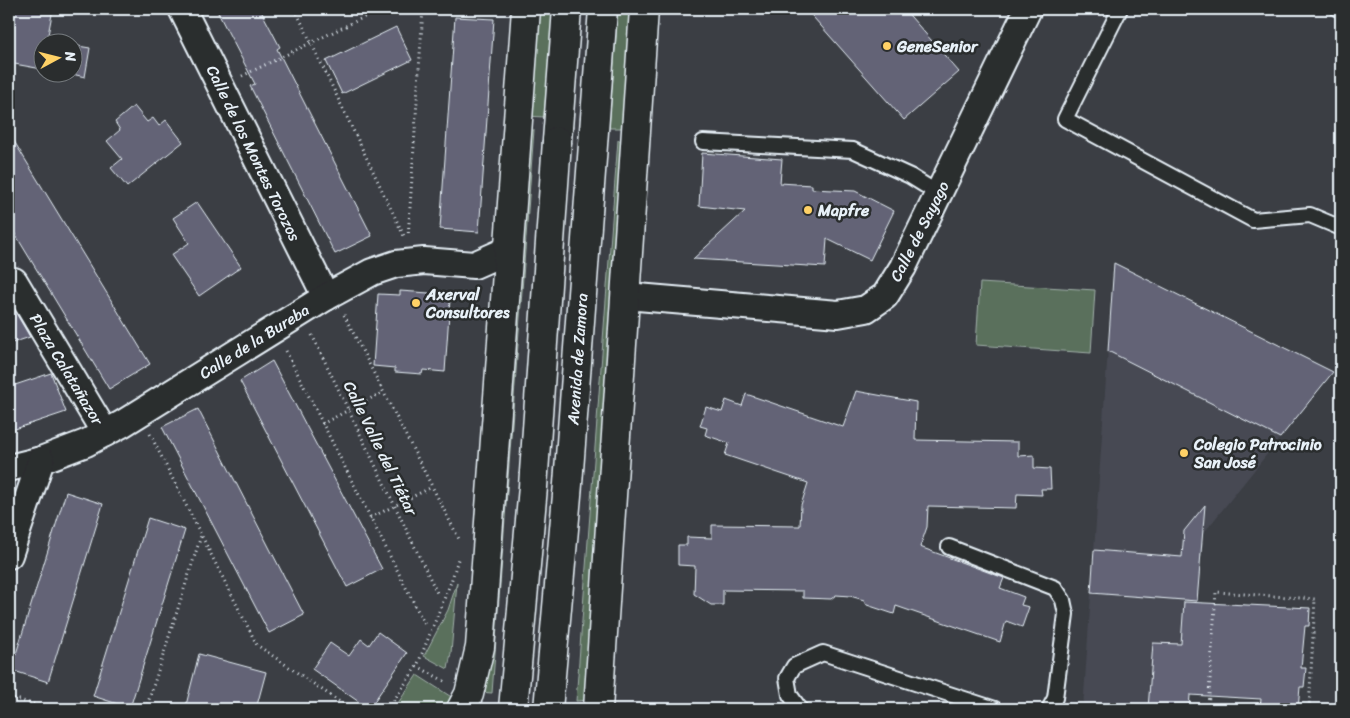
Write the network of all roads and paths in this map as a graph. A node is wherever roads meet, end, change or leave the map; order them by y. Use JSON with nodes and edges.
{"nodes":[{"id":1,"x":182,"y":9,"type":"edge"},
{"id":2,"x":295,"y":9,"type":"edge"},
{"id":3,"x":381,"y":9,"type":"edge"},
{"id":4,"x":423,"y":9,"type":"edge"},
{"id":5,"x":526,"y":9,"type":"edge"},
{"id":6,"x":567,"y":9,"type":"edge"},
{"id":7,"x":603,"y":9,"type":"edge"},
{"id":8,"x":644,"y":9,"type":"edge"},
{"id":9,"x":1028,"y":9,"type":"edge"},
{"id":10,"x":1120,"y":9,"type":"edge"},
{"id":11,"x":311,"y":42,"type":"junction"},
{"id":12,"x":221,"y":86,"type":"junction"},
{"id":13,"x":703,"y":142,"type":"dead end"},
{"id":14,"x":939,"y":194,"type":"junction"},
{"id":15,"x":1341,"y":228,"type":"edge"},
{"id":16,"x":508,"y":250,"type":"junction"},
{"id":17,"x":10,"y":278,"type":"edge"},
{"id":18,"x":329,"y":295,"type":"junction"},
{"id":19,"x":626,"y":296,"type":"junction"},
{"id":20,"x":301,"y":312,"type":"junction"},
{"id":21,"x":274,"y":329,"type":"junction"},
{"id":22,"x":383,"y":392,"type":"junction"},
{"id":23,"x":349,"y":410,"type":"junction"},
{"id":24,"x":140,"y":413,"type":"junction"},
{"id":25,"x":322,"y":424,"type":"junction"},
{"id":26,"x":105,"y":433,"type":"junction"},
{"id":27,"x":41,"y":460,"type":"junction"},
{"id":28,"x":9,"y":468,"type":"edge"},
{"id":29,"x":432,"y":487,"type":"junction"},
{"id":30,"x":395,"y":506,"type":"junction"},
{"id":31,"x":370,"y":518,"type":"junction"},
{"id":32,"x":201,"y":535,"type":"junction"},
{"id":33,"x":458,"y":540,"type":"dead end"},
{"id":34,"x":949,"y":547,"type":"dead end"},
{"id":35,"x":9,"y":556,"type":"edge"},
{"id":36,"x":438,"y":595,"type":"dead end"},
{"id":37,"x":426,"y":627,"type":"dead end"},
{"id":38,"x":9,"y":697,"type":"edge"},
{"id":39,"x":456,"y":697,"type":"edge"},
{"id":40,"x":50,"y":709,"type":"edge"},
{"id":41,"x":146,"y":709,"type":"edge"},
{"id":42,"x":350,"y":709,"type":"edge"},
{"id":43,"x":388,"y":709,"type":"edge"},
{"id":44,"x":513,"y":709,"type":"edge"},
{"id":45,"x":548,"y":709,"type":"edge"},
{"id":46,"x":598,"y":709,"type":"edge"},
{"id":47,"x":800,"y":709,"type":"edge"},
{"id":48,"x":995,"y":709,"type":"edge"},
{"id":49,"x":1049,"y":709,"type":"edge"},
{"id":50,"x":1208,"y":709,"type":"edge"},
{"id":51,"x":1309,"y":709,"type":"edge"}],
"edges":[{"from":1,"to":12,"type":"street","name":"Calle de los Montes Torozos"},
{"from":2,"to":11,"type":"path"},
{"from":3,"to":11,"type":"path"},
{"from":4,"to":11,"type":"path"},
{"from":5,"to":16,"type":"highway"},
{"from":6,"to":44,"type":"highway","bridge":true},
{"from":7,"to":45,"type":"highway","name":"Avenida de Zamora"},
{"from":8,"to":19,"type":"highway"},
{"from":9,"to":14,"type":"street","name":"Calle de Sayago"},
{"from":10,"to":15,"type":"lane"},
{"from":11,"to":12,"type":"path"},
{"from":12,"to":18,"type":"street","name":"Calle de los Montes Torozos"},
{"from":13,"to":14,"type":"lane"},
{"from":14,"to":19,"type":"street","name":"Calle de Sayago"},
{"from":16,"to":18,"type":"street","name":"Calle de la Bureba"},
{"from":16,"to":39,"type":"highway"},
{"from":17,"to":26,"type":"street","name":"Plaza Calatañazor"},
{"from":18,"to":20,"type":"street","name":"Calle de la Bureba"},
{"from":18,"to":22,"type":"path"},
{"from":19,"to":46,"type":"highway"},
{"from":20,"to":21,"type":"street","name":"Calle de la Bureba"},
{"from":20,"to":23,"type":"path","name":"Calle Valle del Tiétar"},
{"from":21,"to":24,"type":"street","name":"Calle de la Bureba"},
{"from":21,"to":25,"type":"path"},
{"from":22,"to":23,"type":"path"},
{"from":22,"to":29,"type":"path"},
{"from":23,"to":25,"type":"path"},
{"from":23,"to":30,"type":"path","name":"Calle Valle del Tiétar"},
{"from":24,"to":26,"type":"street","name":"Calle de la Bureba"},
{"from":24,"to":32,"type":"path"},
{"from":25,"to":31,"type":"path"},
{"from":26,"to":27,"type":"street","name":"Calle de la Bureba"},
{"from":27,"to":28,"type":"street","name":"Calle de la Bureba"},
{"from":27,"to":35,"type":"street"},
{"from":29,"to":30,"type":"path"},
{"from":29,"to":33,"type":"path"},
{"from":30,"to":31,"type":"path"},
{"from":30,"to":36,"type":"path","name":"Calle Valle del Tiétar"},
{"from":31,"to":37,"type":"path"},
{"from":32,"to":41,"type":"path"},
{"from":32,"to":42,"type":"path"},
{"from":34,"to":49,"type":"lane"},
{"from":38,"to":40,"type":"path"},
{"from":39,"to":43,"type":"path"},
{"from":47,"to":48,"type":"lane"},
{"from":50,"to":51,"type":"path"}]}
